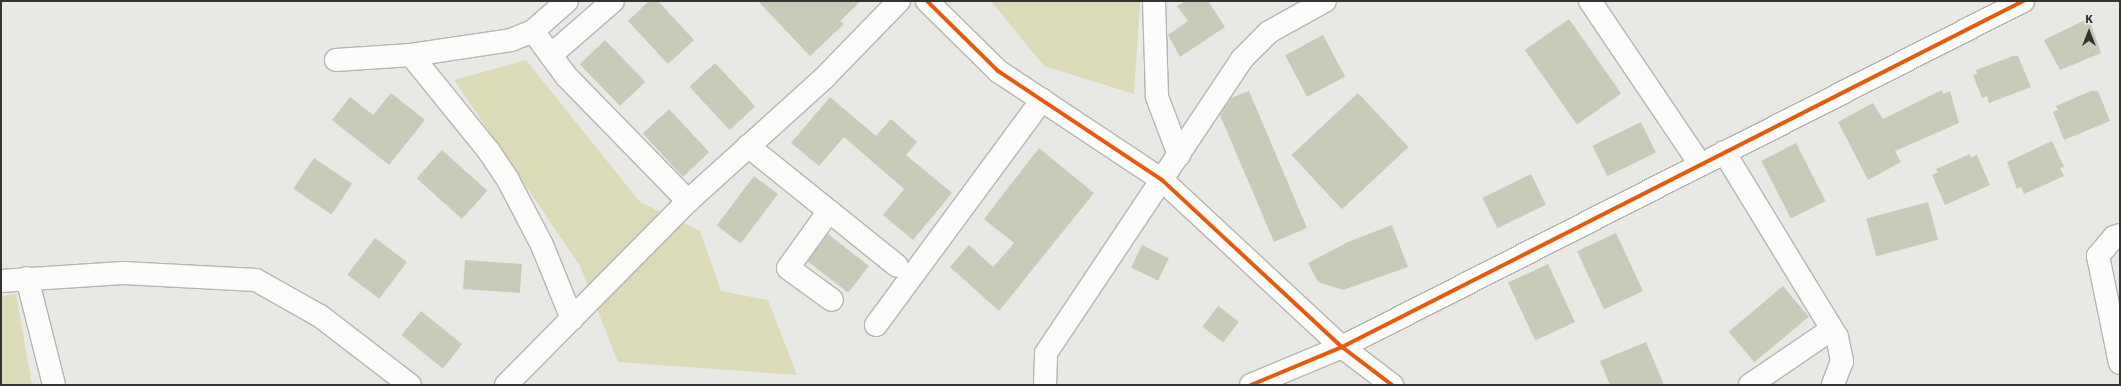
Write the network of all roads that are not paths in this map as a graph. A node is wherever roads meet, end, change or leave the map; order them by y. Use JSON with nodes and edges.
{"nodes":[{"id":1,"x":567,"y":1,"type":"edge"},
{"id":2,"x":614,"y":1,"type":"edge"},
{"id":3,"x":899,"y":1,"type":"edge"},
{"id":4,"x":927,"y":1,"type":"edge"},
{"id":5,"x":1154,"y":1,"type":"edge"},
{"id":6,"x":1325,"y":1,"type":"edge"},
{"id":7,"x":1590,"y":1,"type":"edge"},
{"id":8,"x":2023,"y":1,"type":"edge"},
{"id":9,"x":533,"y":31,"type":"junction"},
{"id":10,"x":411,"y":55,"type":"junction"},
{"id":11,"x":551,"y":55,"type":"junction"},
{"id":12,"x":336,"y":60,"type":"dead end"},
{"id":13,"x":1042,"y":100,"type":"junction"},
{"id":14,"x":748,"y":146,"type":"junction"},
{"id":15,"x":1724,"y":152,"type":"junction"},
{"id":16,"x":1179,"y":155,"type":"junction"},
{"id":17,"x":1700,"y":164,"type":"junction"},
{"id":18,"x":1162,"y":180,"type":"junction"},
{"id":19,"x":688,"y":201,"type":"junction"},
{"id":20,"x":829,"y":211,"type":"junction"},
{"id":21,"x":2120,"y":234,"type":"edge"},
{"id":22,"x":897,"y":266,"type":"dead end"},
{"id":23,"x":27,"y":278,"type":"junction"},
{"id":24,"x":1,"y":281,"type":"edge"},
{"id":25,"x":832,"y":300,"type":"dead end"},
{"id":26,"x":572,"y":319,"type":"junction"},
{"id":27,"x":876,"y":326,"type":"dead end"},
{"id":28,"x":1832,"y":329,"type":"junction"},
{"id":29,"x":1342,"y":347,"type":"junction"},
{"id":30,"x":2120,"y":363,"type":"edge"},
{"id":31,"x":54,"y":385,"type":"edge"},
{"id":32,"x":410,"y":385,"type":"edge"},
{"id":33,"x":506,"y":385,"type":"edge"},
{"id":34,"x":1045,"y":385,"type":"edge"},
{"id":35,"x":1251,"y":385,"type":"edge"},
{"id":36,"x":1392,"y":385,"type":"edge"},
{"id":37,"x":1750,"y":385,"type":"edge"},
{"id":38,"x":1833,"y":385,"type":"edge"}],
"edges":[{"from":1,"to":9,"type":"street"},
{"from":2,"to":11,"type":"street"},
{"from":3,"to":14,"type":"street"},
{"from":4,"to":13,"type":"street"},
{"from":5,"to":16,"type":"street"},
{"from":6,"to":16,"type":"street"},
{"from":7,"to":17,"type":"street"},
{"from":8,"to":15,"type":"street"},
{"from":9,"to":10,"type":"street"},
{"from":9,"to":11,"type":"street"},
{"from":10,"to":12,"type":"street"},
{"from":10,"to":26,"type":"street"},
{"from":11,"to":19,"type":"street"},
{"from":13,"to":18,"type":"street"},
{"from":13,"to":27,"type":"street"},
{"from":14,"to":19,"type":"street"},
{"from":14,"to":20,"type":"street"},
{"from":15,"to":17,"type":"street"},
{"from":15,"to":28,"type":"street"},
{"from":16,"to":18,"type":"street"},
{"from":17,"to":29,"type":"street"},
{"from":18,"to":29,"type":"street"},
{"from":18,"to":34,"type":"street"},
{"from":19,"to":26,"type":"street"},
{"from":20,"to":22,"type":"street"},
{"from":20,"to":25,"type":"street"},
{"from":21,"to":30,"type":"street"},
{"from":23,"to":24,"type":"street"},
{"from":23,"to":31,"type":"street"},
{"from":23,"to":32,"type":"street"},
{"from":26,"to":33,"type":"street"},
{"from":28,"to":37,"type":"street"},
{"from":28,"to":38,"type":"street"},
{"from":29,"to":35,"type":"street"},
{"from":29,"to":36,"type":"street"}]}
